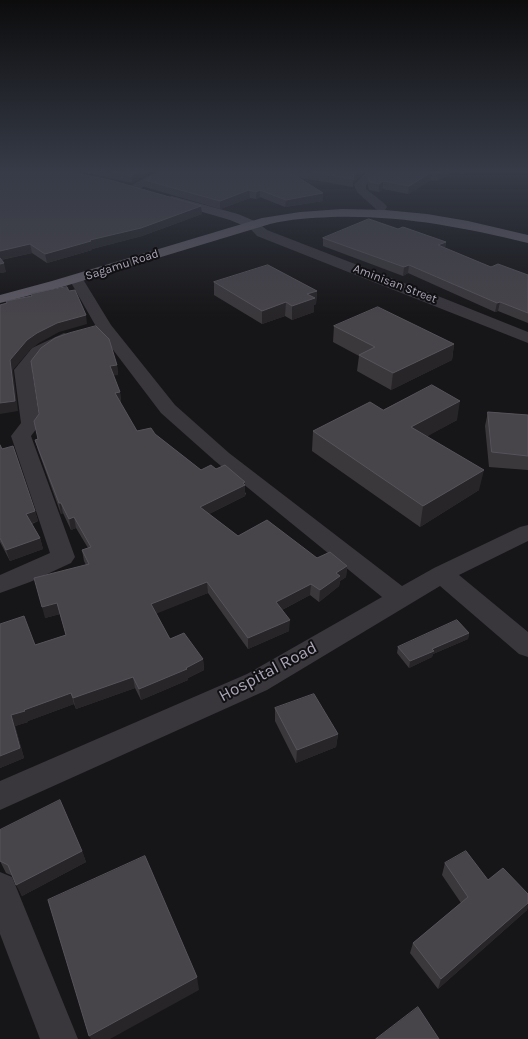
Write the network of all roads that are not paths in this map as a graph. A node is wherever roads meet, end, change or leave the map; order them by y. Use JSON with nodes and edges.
{"nodes":[{"id":1,"x":227,"y":219,"type":"edge"},
{"id":2,"x":239,"y":219,"type":"edge"},
{"id":3,"x":276,"y":219,"type":"edge"},
{"id":4,"x":435,"y":219,"type":"edge"},
{"id":5,"x":480,"y":219,"type":"edge"},
{"id":6,"x":213,"y":225,"type":"joint"},
{"id":7,"x":257,"y":229,"type":"junction"},
{"id":8,"x":528,"y":230,"type":"edge"},
{"id":9,"x":230,"y":232,"type":"junction"},
{"id":10,"x":528,"y":239,"type":"edge"},
{"id":11,"x":152,"y":242,"type":"dead end"},
{"id":12,"x":76,"y":279,"type":"junction"},
{"id":13,"x":0,"y":288,"type":"edge"},
{"id":14,"x":0,"y":299,"type":"edge"},
{"id":15,"x":104,"y":326,"type":"junction"},
{"id":16,"x":528,"y":338,"type":"edge"},
{"id":17,"x":528,"y":532,"type":"edge"},
{"id":18,"x":442,"y":574,"type":"junction"},
{"id":19,"x":0,"y":584,"type":"edge"},
{"id":20,"x":400,"y":598,"type":"junction"},
{"id":21,"x":528,"y":647,"type":"edge"},
{"id":22,"x":0,"y":796,"type":"edge"},
{"id":23,"x":0,"y":889,"type":"edge"},
{"id":24,"x":59,"y":1039,"type":"edge"}],
"edges":[{"from":1,"to":6,"type":"highway"},
{"from":2,"to":7,"type":"main road"},
{"from":3,"to":7,"type":"highway","name":"Sagamu Road"},
{"from":4,"to":10,"type":"highway","name":"Sagamu Road"},
{"from":5,"to":8,"type":"highway"},
{"from":6,"to":9,"type":"main road"},
{"from":7,"to":9,"type":"highway","name":"Sagamu Road"},
{"from":7,"to":16,"type":"street","name":"Aminisan Street"},
{"from":9,"to":12,"type":"highway","name":"Sagamu Road"},
{"from":11,"to":13,"type":"highway","name":"Sagamu Road"},
{"from":12,"to":14,"type":"highway","name":"Sagamu Road"},
{"from":12,"to":15,"type":"street"},
{"from":15,"to":19,"type":"street"},
{"from":15,"to":20,"type":"street"},
{"from":17,"to":18,"type":"street","name":"Hospital Road"},
{"from":18,"to":20,"type":"street","name":"Hospital Road"},
{"from":18,"to":21,"type":"street"},
{"from":20,"to":22,"type":"street","name":"Hospital Road"},
{"from":23,"to":24,"type":"street"}]}
